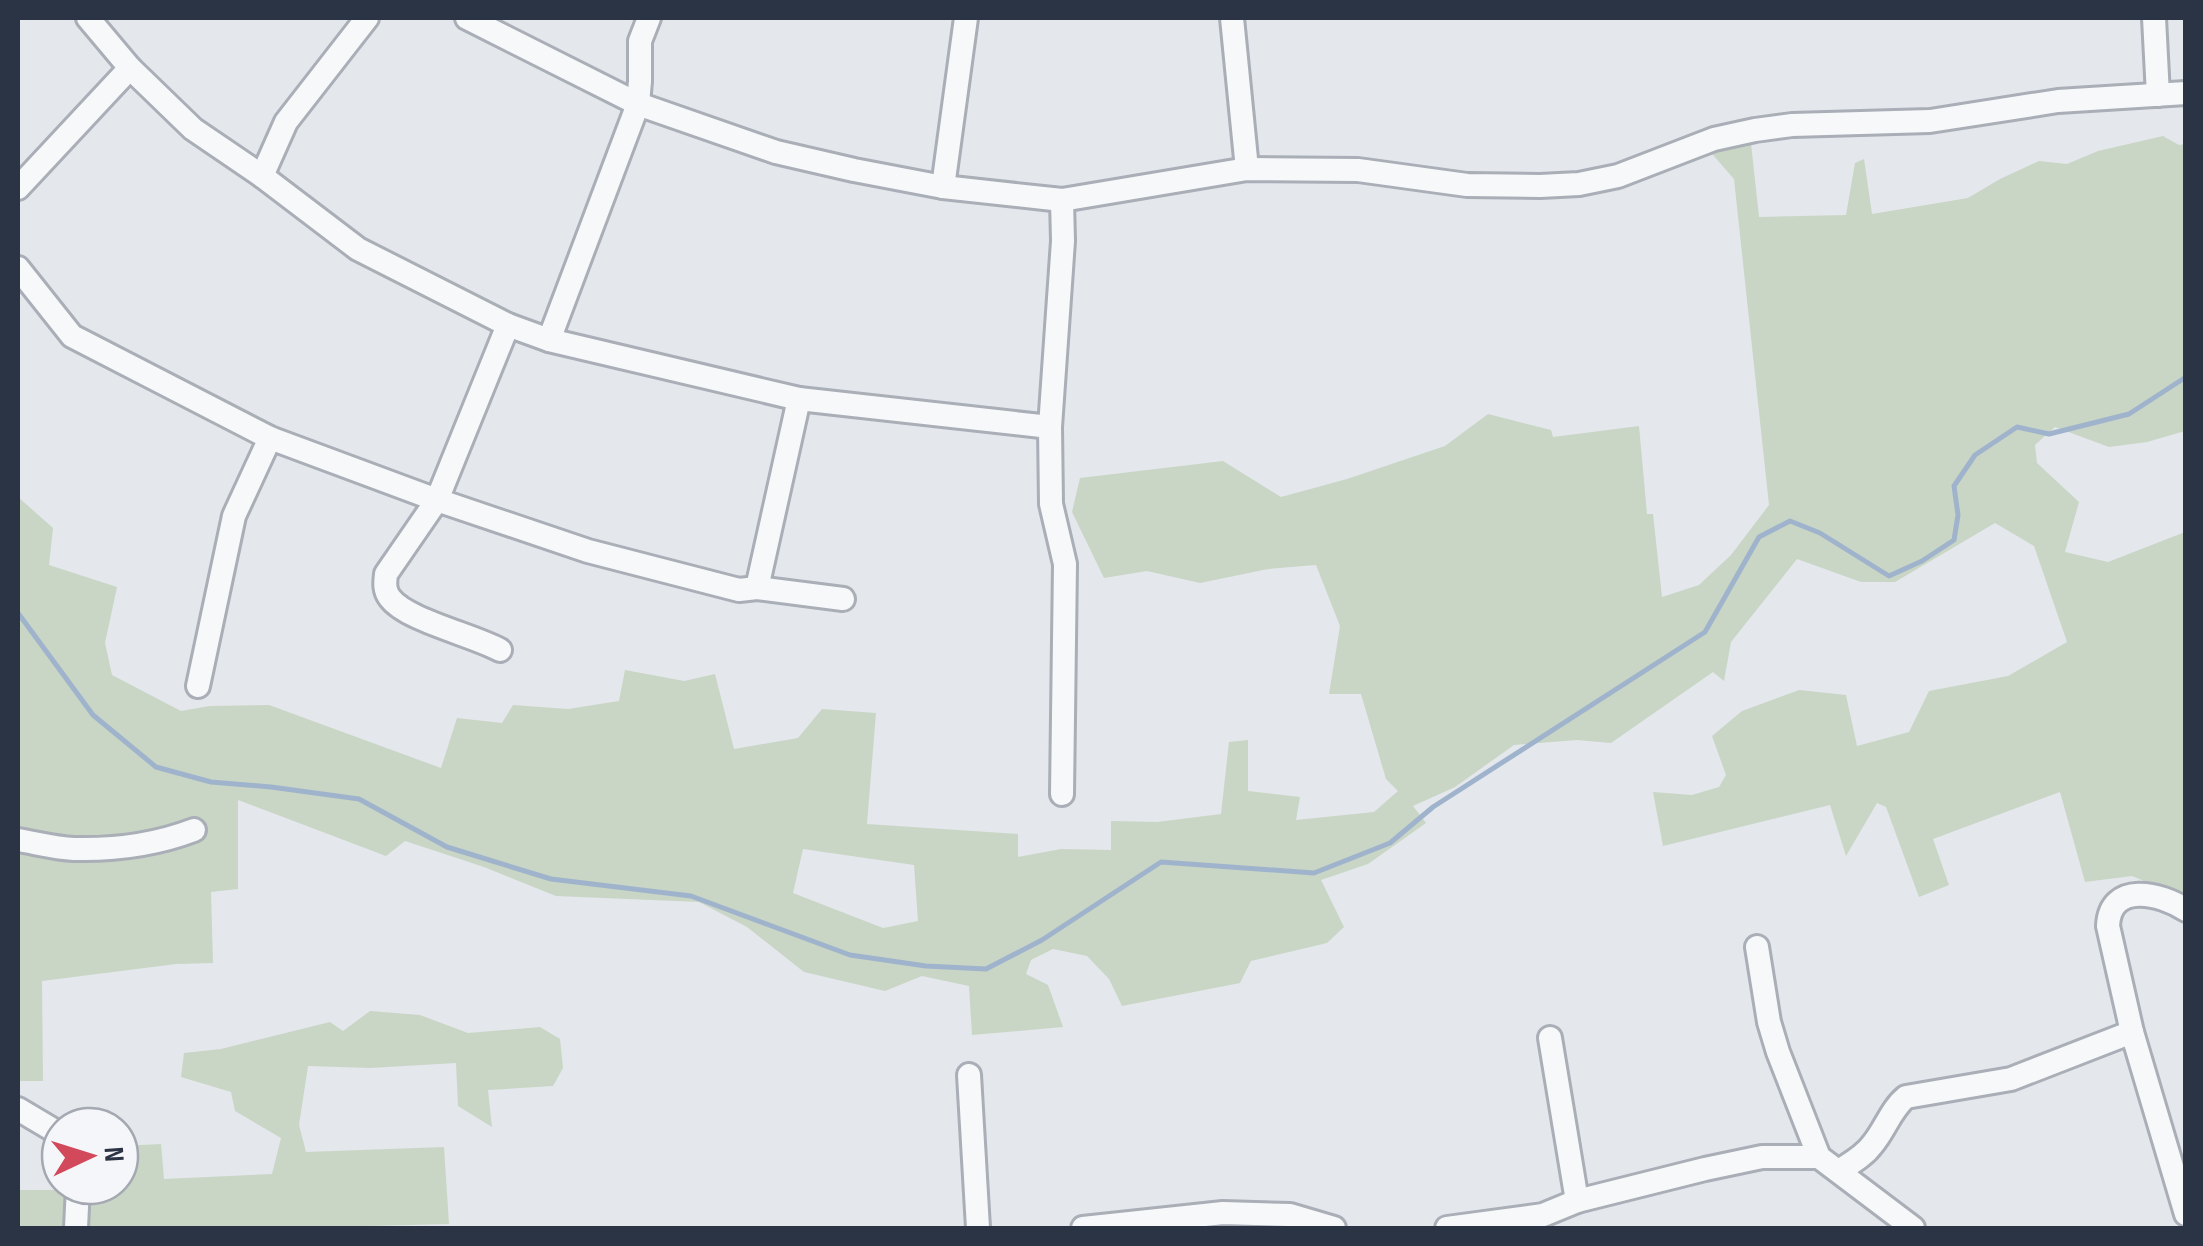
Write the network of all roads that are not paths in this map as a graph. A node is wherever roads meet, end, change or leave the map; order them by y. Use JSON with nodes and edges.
{"nodes":[{"id":1,"x":88,"y":18,"type":"edge"},
{"id":2,"x":367,"y":18,"type":"edge"},
{"id":3,"x":467,"y":18,"type":"edge"},
{"id":4,"x":650,"y":18,"type":"edge"},
{"id":5,"x":966,"y":18,"type":"edge"},
{"id":6,"x":1232,"y":18,"type":"edge"},
{"id":7,"x":2154,"y":18,"type":"edge"},
{"id":8,"x":130,"y":68,"type":"junction"},
{"id":9,"x":2186,"y":93,"type":"edge"},
{"id":10,"x":2158,"y":95,"type":"junction"},
{"id":11,"x":638,"y":104,"type":"junction"},
{"id":12,"x":1247,"y":169,"type":"junction"},
{"id":13,"x":262,"y":176,"type":"junction"},
{"id":14,"x":943,"y":187,"type":"junction"},
{"id":15,"x":18,"y":188,"type":"edge"},
{"id":16,"x":1062,"y":200,"type":"junction"},
{"id":17,"x":18,"y":268,"type":"edge"},
{"id":18,"x":508,"y":326,"type":"junction"},
{"id":19,"x":549,"y":340,"type":"junction"},
{"id":20,"x":798,"y":400,"type":"junction"},
{"id":21,"x":1050,"y":427,"type":"junction"},
{"id":22,"x":270,"y":438,"type":"junction"},
{"id":23,"x":436,"y":500,"type":"junction"},
{"id":24,"x":757,"y":588,"type":"junction"},
{"id":25,"x":843,"y":599,"type":"dead end"},
{"id":26,"x":500,"y":650,"type":"dead end"},
{"id":27,"x":198,"y":686,"type":"dead end"},
{"id":28,"x":1062,"y":794,"type":"dead end"},
{"id":29,"x":194,"y":830,"type":"dead end"},
{"id":30,"x":18,"y":840,"type":"edge"},
{"id":31,"x":2186,"y":910,"type":"edge"},
{"id":32,"x":1757,"y":947,"type":"dead end"},
{"id":33,"x":2132,"y":1032,"type":"junction"},
{"id":34,"x":1550,"y":1038,"type":"dead end"},
{"id":35,"x":969,"y":1075,"type":"dead end"},
{"id":36,"x":18,"y":1108,"type":"edge"},
{"id":37,"x":40,"y":1122,"type":"edge"},
{"id":38,"x":1819,"y":1157,"type":"junction"},
{"id":39,"x":1840,"y":1171,"type":"junction"},
{"id":40,"x":1578,"y":1201,"type":"junction"},
{"id":41,"x":2186,"y":1214,"type":"edge"},
{"id":42,"x":1544,"y":1222,"type":"edge"},
{"id":43,"x":978,"y":1228,"type":"edge"},
{"id":44,"x":1083,"y":1228,"type":"edge"},
{"id":45,"x":1334,"y":1228,"type":"edge"},
{"id":46,"x":1447,"y":1228,"type":"edge"},
{"id":47,"x":1913,"y":1228,"type":"edge"}],
"edges":[{"from":1,"to":8,"type":"street"},
{"from":2,"to":13,"type":"street"},
{"from":3,"to":11,"type":"street"},
{"from":4,"to":11,"type":"street"},
{"from":5,"to":14,"type":"street"},
{"from":6,"to":12,"type":"street"},
{"from":7,"to":10,"type":"street"},
{"from":8,"to":13,"type":"street"},
{"from":8,"to":15,"type":"street"},
{"from":9,"to":10,"type":"street"},
{"from":10,"to":12,"type":"street"},
{"from":11,"to":14,"type":"street"},
{"from":11,"to":19,"type":"street"},
{"from":12,"to":16,"type":"street"},
{"from":13,"to":18,"type":"street"},
{"from":14,"to":16,"type":"street"},
{"from":16,"to":21,"type":"street"},
{"from":17,"to":22,"type":"street"},
{"from":18,"to":19,"type":"street"},
{"from":18,"to":23,"type":"street"},
{"from":19,"to":20,"type":"street"},
{"from":20,"to":21,"type":"street"},
{"from":20,"to":24,"type":"street"},
{"from":21,"to":28,"type":"street"},
{"from":22,"to":23,"type":"street"},
{"from":22,"to":27,"type":"street"},
{"from":23,"to":24,"type":"street"},
{"from":23,"to":26,"type":"street"},
{"from":24,"to":25,"type":"street"},
{"from":29,"to":30,"type":"street"},
{"from":31,"to":33,"type":"street"},
{"from":32,"to":38,"type":"street"},
{"from":33,"to":39,"type":"street"},
{"from":33,"to":41,"type":"street"},
{"from":34,"to":40,"type":"street"},
{"from":35,"to":43,"type":"street"},
{"from":36,"to":37,"type":"street"},
{"from":38,"to":39,"type":"street"},
{"from":38,"to":40,"type":"street"},
{"from":39,"to":47,"type":"street"},
{"from":40,"to":42,"type":"street"},
{"from":42,"to":46,"type":"street"},
{"from":44,"to":45,"type":"street"}]}
